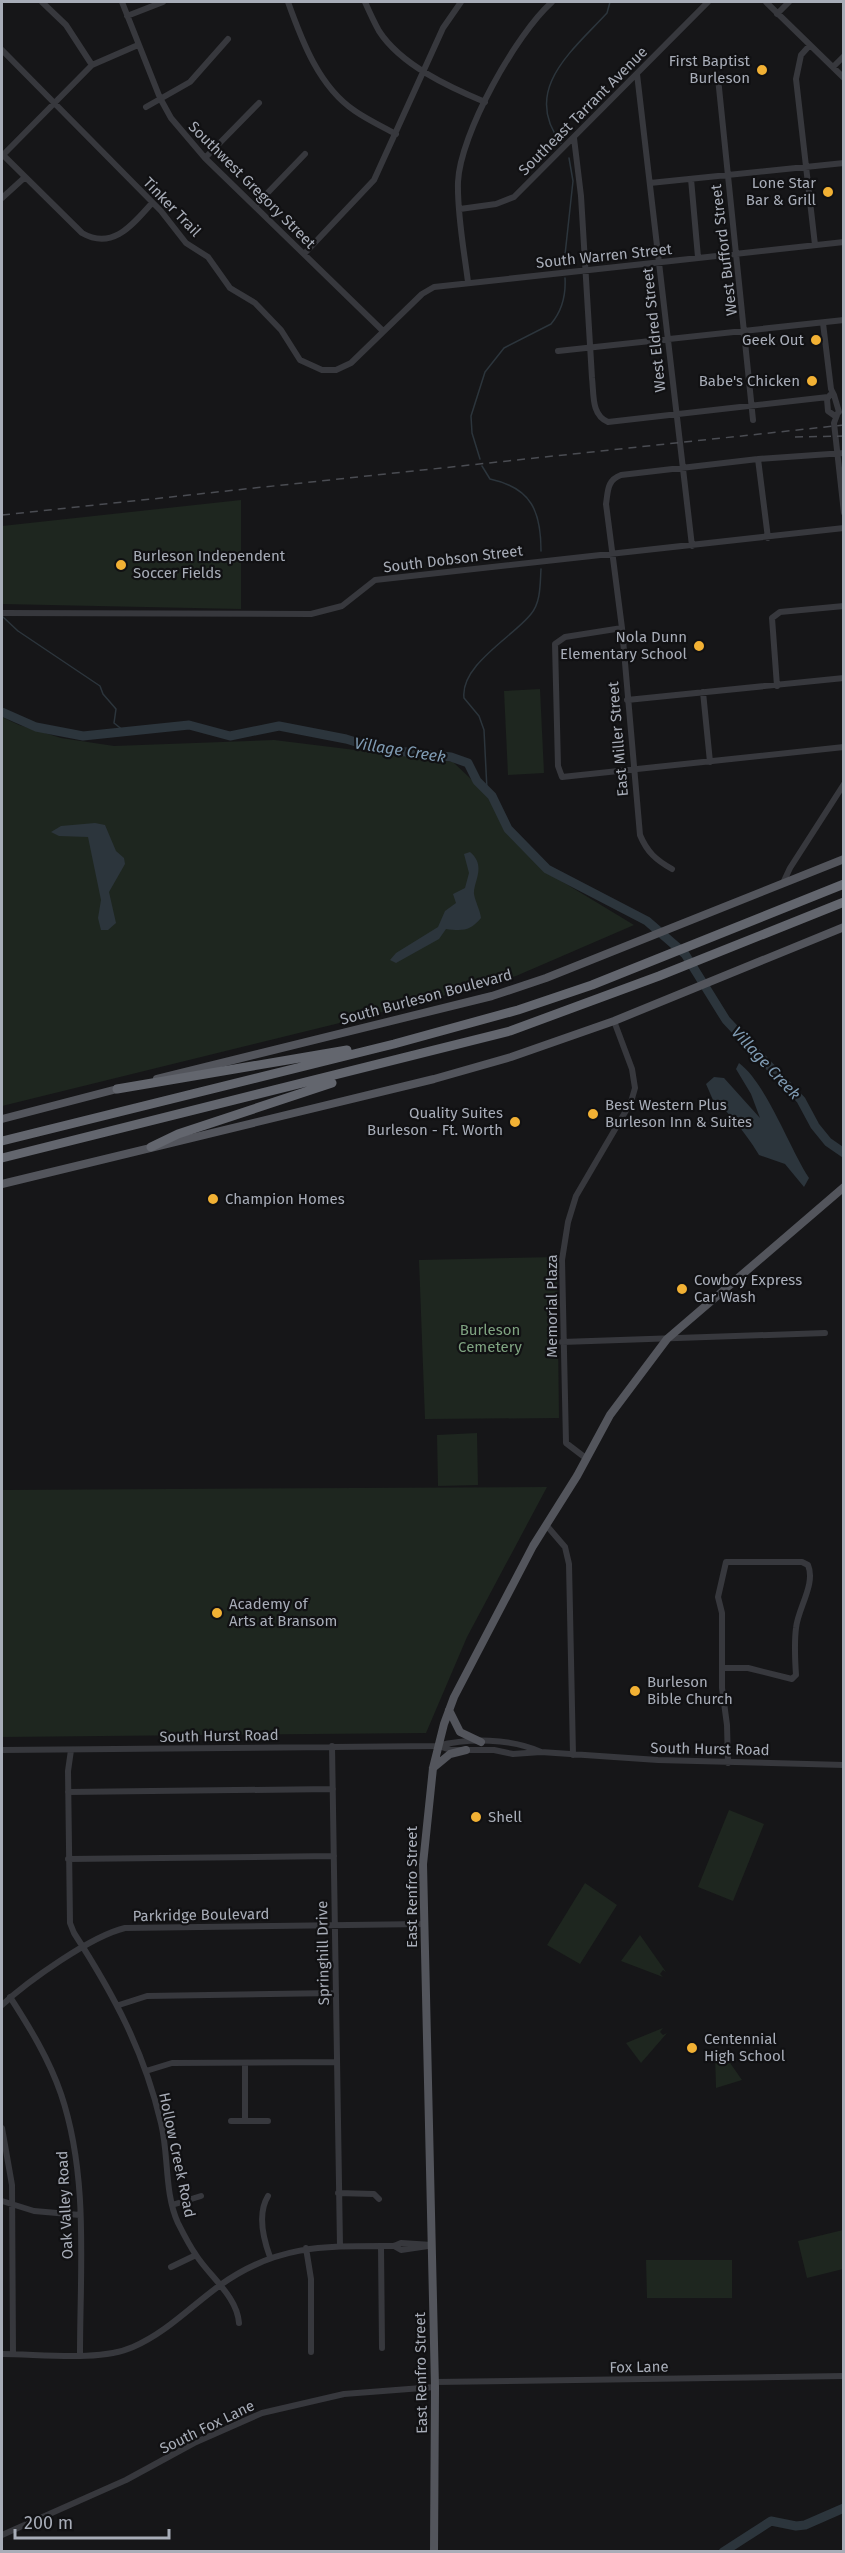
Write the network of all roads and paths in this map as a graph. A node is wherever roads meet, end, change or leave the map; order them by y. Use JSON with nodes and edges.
{"nodes":[{"id":1,"x":42,"y":2,"type":"edge"},
{"id":2,"x":122,"y":2,"type":"edge"},
{"id":3,"x":163,"y":2,"type":"edge"},
{"id":4,"x":288,"y":2,"type":"edge"},
{"id":5,"x":364,"y":2,"type":"edge"},
{"id":6,"x":461,"y":2,"type":"edge"},
{"id":7,"x":552,"y":2,"type":"edge"},
{"id":8,"x":708,"y":2,"type":"edge"},
{"id":9,"x":766,"y":2,"type":"edge"},
{"id":10,"x":789,"y":2,"type":"edge"},
{"id":11,"x":777,"y":14,"type":"junction"},
{"id":12,"x":127,"y":16,"type":"junction"},
{"id":13,"x":228,"y":39,"type":"dead end"},
{"id":14,"x":138,"y":45,"type":"junction"},
{"id":15,"x":810,"y":45,"type":"junction"},
{"id":16,"x":2,"y":51,"type":"edge"},
{"id":17,"x":843,"y":56,"type":"edge"},
{"id":18,"x":92,"y":65,"type":"junction"},
{"id":19,"x":832,"y":67,"type":"junction"},
{"id":20,"x":424,"y":70,"type":"junction"},
{"id":21,"x":637,"y":74,"type":"junction"},
{"id":22,"x":718,"y":78,"type":"dead end"},
{"id":23,"x":843,"y":78,"type":"edge"},
{"id":24,"x":160,"y":98,"type":"junction"},
{"id":25,"x":485,"y":102,"type":"junction"},
{"id":26,"x":259,"y":103,"type":"dead end"},
{"id":27,"x":53,"y":104,"type":"junction"},
{"id":28,"x":146,"y":107,"type":"dead end"},
{"id":29,"x":396,"y":134,"type":"junction"},
{"id":30,"x":574,"y":138,"type":"junction"},
{"id":31,"x":2,"y":154,"type":"edge"},
{"id":32,"x":305,"y":154,"type":"dead end"},
{"id":33,"x":206,"y":158,"type":"junction"},
{"id":34,"x":843,"y":163,"type":"edge"},
{"id":35,"x":806,"y":166,"type":"junction"},
{"id":36,"x":727,"y":175,"type":"junction"},
{"id":37,"x":24,"y":178,"type":"junction"},
{"id":38,"x":691,"y":179,"type":"junction"},
{"id":39,"x":650,"y":183,"type":"junction"},
{"id":40,"x":2,"y":198,"type":"edge"},
{"id":41,"x":152,"y":203,"type":"junction"},
{"id":42,"x":255,"y":206,"type":"junction"},
{"id":43,"x":460,"y":209,"type":"junction"},
{"id":44,"x":843,"y":242,"type":"edge"},
{"id":45,"x":814,"y":245,"type":"junction"},
{"id":46,"x":735,"y":253,"type":"junction"},
{"id":47,"x":304,"y":254,"type":"junction"},
{"id":48,"x":698,"y":257,"type":"junction"},
{"id":49,"x":659,"y":262,"type":"junction"},
{"id":50,"x":584,"y":269,"type":"junction"},
{"id":51,"x":468,"y":282,"type":"junction"},
{"id":52,"x":843,"y":320,"type":"edge"},
{"id":53,"x":823,"y":322,"type":"junction"},
{"id":54,"x":382,"y":330,"type":"junction"},
{"id":55,"x":745,"y":331,"type":"junction"},
{"id":56,"x":666,"y":340,"type":"junction"},
{"id":57,"x":590,"y":348,"type":"junction"},
{"id":58,"x":558,"y":351,"type":"dead end"},
{"id":59,"x":831,"y":395,"type":"junction"},
{"id":60,"x":843,"y":397,"type":"edge"},
{"id":61,"x":752,"y":406,"type":"junction"},
{"id":62,"x":676,"y":415,"type":"junction"},
{"id":63,"x":753,"y":420,"type":"dead end"},
{"id":64,"x":841,"y":454,"type":"edge"},
{"id":65,"x":758,"y":459,"type":"junction"},
{"id":66,"x":683,"y":469,"type":"junction"},
{"id":67,"x":843,"y":513,"type":"edge"},
{"id":68,"x":843,"y":528,"type":"edge"},
{"id":69,"x":768,"y":538,"type":"junction"},
{"id":70,"x":692,"y":546,"type":"junction"},
{"id":71,"x":614,"y":553,"type":"junction"},
{"id":72,"x":843,"y":606,"type":"edge"},
{"id":73,"x":2,"y":613,"type":"edge"},
{"id":74,"x":622,"y":628,"type":"junction"},
{"id":75,"x":843,"y":678,"type":"edge"},
{"id":76,"x":777,"y":686,"type":"junction"},
{"id":77,"x":703,"y":692,"type":"junction"},
{"id":78,"x":627,"y":700,"type":"junction"},
{"id":79,"x":843,"y":747,"type":"edge"},
{"id":80,"x":710,"y":762,"type":"junction"},
{"id":81,"x":633,"y":770,"type":"junction"},
{"id":82,"x":843,"y":784,"type":"edge"},
{"id":83,"x":843,"y":859,"type":"edge"},
{"id":84,"x":672,"y":869,"type":"dead end"},
{"id":85,"x":783,"y":883,"type":"junction"},
{"id":86,"x":843,"y":884,"type":"edge"},
{"id":87,"x":843,"y":902,"type":"edge"},
{"id":88,"x":843,"y":927,"type":"edge"},
{"id":89,"x":614,"y":1021,"type":"junction"},
{"id":90,"x":394,"y":1044,"type":"junction"},
{"id":91,"x":393,"y":1062,"type":"junction"},
{"id":92,"x":117,"y":1089,"type":"junction"},
{"id":93,"x":2,"y":1119,"type":"edge"},
{"id":94,"x":2,"y":1141,"type":"edge"},
{"id":95,"x":151,"y":1147,"type":"junction"},
{"id":96,"x":2,"y":1158,"type":"edge"},
{"id":97,"x":2,"y":1184,"type":"edge"},
{"id":98,"x":843,"y":1187,"type":"edge"},
{"id":99,"x":825,"y":1333,"type":"dead end"},
{"id":100,"x":667,"y":1339,"type":"junction"},
{"id":101,"x":562,"y":1342,"type":"junction"},
{"id":102,"x":587,"y":1459,"type":"junction"},
{"id":103,"x":547,"y":1527,"type":"junction"},
{"id":104,"x":722,"y":1668,"type":"junction"},
{"id":105,"x":449,"y":1710,"type":"junction"},
{"id":106,"x":481,"y":1742,"type":"junction"},
{"id":107,"x":332,"y":1746,"type":"junction"},
{"id":108,"x":437,"y":1746,"type":"junction"},
{"id":109,"x":2,"y":1750,"type":"edge"},
{"id":110,"x":71,"y":1750,"type":"junction"},
{"id":111,"x":466,"y":1750,"type":"junction"},
{"id":112,"x":541,"y":1752,"type":"junction"},
{"id":113,"x":573,"y":1755,"type":"junction"},
{"id":114,"x":728,"y":1763,"type":"junction"},
{"id":115,"x":843,"y":1765,"type":"edge"},
{"id":116,"x":433,"y":1768,"type":"junction"},
{"id":117,"x":333,"y":1789,"type":"junction"},
{"id":118,"x":68,"y":1792,"type":"junction"},
{"id":119,"x":334,"y":1856,"type":"junction"},
{"id":120,"x":68,"y":1859,"type":"junction"},
{"id":121,"x":424,"y":1924,"type":"junction"},
{"id":122,"x":334,"y":1925,"type":"junction"},
{"id":123,"x":83,"y":1947,"type":"junction"},
{"id":124,"x":335,"y":1993,"type":"junction"},
{"id":125,"x":10,"y":1997,"type":"junction"},
{"id":126,"x":2,"y":2005,"type":"edge"},
{"id":127,"x":119,"y":2005,"type":"junction"},
{"id":128,"x":336,"y":2062,"type":"junction"},
{"id":129,"x":245,"y":2064,"type":"junction"},
{"id":130,"x":146,"y":2072,"type":"junction"},
{"id":131,"x":244,"y":2120,"type":"junction"},
{"id":132,"x":231,"y":2121,"type":"dead end"},
{"id":133,"x":268,"y":2121,"type":"dead end"},
{"id":134,"x":2,"y":2128,"type":"edge"},
{"id":135,"x":338,"y":2193,"type":"junction"},
{"id":136,"x":201,"y":2196,"type":"dead end"},
{"id":137,"x":268,"y":2196,"type":"dead end"},
{"id":138,"x":379,"y":2199,"type":"dead end"},
{"id":139,"x":2,"y":2201,"type":"edge"},
{"id":140,"x":12,"y":2205,"type":"junction"},
{"id":141,"x":172,"y":2205,"type":"junction"},
{"id":142,"x":80,"y":2215,"type":"junction"},
{"id":143,"x":432,"y":2245,"type":"junction"},
{"id":144,"x":340,"y":2246,"type":"junction"},
{"id":145,"x":381,"y":2246,"type":"junction"},
{"id":146,"x":306,"y":2248,"type":"junction"},
{"id":147,"x":196,"y":2255,"type":"junction"},
{"id":148,"x":270,"y":2257,"type":"junction"},
{"id":149,"x":171,"y":2267,"type":"dead end"},
{"id":150,"x":220,"y":2285,"type":"junction"},
{"id":151,"x":239,"y":2324,"type":"dead end"},
{"id":152,"x":382,"y":2348,"type":"dead end"},
{"id":153,"x":311,"y":2352,"type":"dead end"},
{"id":154,"x":13,"y":2354,"type":"junction"},
{"id":155,"x":80,"y":2354,"type":"junction"},
{"id":156,"x":2,"y":2355,"type":"edge"},
{"id":157,"x":843,"y":2376,"type":"edge"},
{"id":158,"x":435,"y":2384,"type":"junction"},
{"id":159,"x":2,"y":2535,"type":"edge"},
{"id":160,"x":434,"y":2552,"type":"edge"}],
"edges":[{"from":1,"to":18,"type":"street"},
{"from":2,"to":12,"type":"street","name":"Southwest Gregory Street"},
{"from":3,"to":12,"type":"street"},
{"from":4,"to":29,"type":"street"},
{"from":5,"to":20,"type":"street"},
{"from":6,"to":20,"type":"street"},
{"from":7,"to":25,"type":"street"},
{"from":8,"to":21,"type":"street","name":"Southeast Tarrant Avenue"},
{"from":9,"to":11,"type":"street"},
{"from":10,"to":11,"type":"street"},
{"from":11,"to":15,"type":"street"},
{"from":12,"to":14,"type":"street","name":"Southwest Gregory Street"},
{"from":13,"to":24,"type":"street"},
{"from":14,"to":18,"type":"street"},
{"from":14,"to":24,"type":"street","name":"Southwest Gregory Street"},
{"from":15,"to":19,"type":"street"},
{"from":15,"to":35,"type":"street"},
{"from":16,"to":27,"type":"street","name":"Tinker Trail"},
{"from":17,"to":19,"type":"street"},
{"from":18,"to":27,"type":"street"},
{"from":19,"to":23,"type":"street"},
{"from":20,"to":25,"type":"street"},
{"from":20,"to":29,"type":"street"},
{"from":21,"to":30,"type":"street","name":"Southeast Tarrant Avenue"},
{"from":21,"to":39,"type":"street","name":"West Eldred Street"},
{"from":22,"to":36,"type":"street","name":"West Bufford Street"},
{"from":24,"to":28,"type":"street"},
{"from":24,"to":33,"type":"street","name":"Southwest Gregory Street"},
{"from":25,"to":43,"type":"street"},
{"from":26,"to":33,"type":"street"},
{"from":27,"to":31,"type":"street"},
{"from":27,"to":41,"type":"street","name":"Tinker Trail"},
{"from":29,"to":47,"type":"street"},
{"from":30,"to":43,"type":"street","name":"Southeast Tarrant Avenue"},
{"from":30,"to":50,"type":"street"},
{"from":31,"to":37,"type":"street"},
{"from":32,"to":42,"type":"street"},
{"from":33,"to":42,"type":"street","name":"Southwest Gregory Street"},
{"from":34,"to":35,"type":"street"},
{"from":35,"to":36,"type":"street"},
{"from":35,"to":45,"type":"street"},
{"from":36,"to":38,"type":"street"},
{"from":36,"to":46,"type":"street","name":"West Bufford Street"},
{"from":37,"to":40,"type":"street"},
{"from":37,"to":41,"type":"street"},
{"from":38,"to":39,"type":"street"},
{"from":38,"to":48,"type":"street"},
{"from":39,"to":49,"type":"street","name":"West Eldred Street"},
{"from":41,"to":54,"type":"street","name":"Tinker Trail"},
{"from":42,"to":47,"type":"street","name":"Southwest Gregory Street"},
{"from":43,"to":51,"type":"street"},
{"from":44,"to":45,"type":"street","name":"South Warren Street"},
{"from":45,"to":46,"type":"street","name":"South Warren Street"},
{"from":46,"to":48,"type":"street","name":"South Warren Street"},
{"from":46,"to":55,"type":"street","name":"West Bufford Street"},
{"from":47,"to":54,"type":"street","name":"Southwest Gregory Street"},
{"from":48,"to":49,"type":"street","name":"South Warren Street"},
{"from":49,"to":50,"type":"street","name":"South Warren Street"},
{"from":49,"to":56,"type":"street","name":"West Eldred Street"},
{"from":50,"to":51,"type":"street","name":"South Warren Street"},
{"from":50,"to":57,"type":"street"},
{"from":51,"to":54,"type":"street","name":"South Warren Street"},
{"from":52,"to":53,"type":"street"},
{"from":53,"to":55,"type":"street"},
{"from":53,"to":59,"type":"street"},
{"from":55,"to":56,"type":"street"},
{"from":55,"to":61,"type":"street","name":"West Bufford Street"},
{"from":56,"to":57,"type":"street"},
{"from":56,"to":62,"type":"street","name":"West Eldred Street"},
{"from":57,"to":58,"type":"street"},
{"from":57,"to":62,"type":"street"},
{"from":59,"to":60,"type":"street"},
{"from":59,"to":61,"type":"street"},
{"from":59,"to":64,"type":"street"},
{"from":61,"to":62,"type":"street"},
{"from":61,"to":63,"type":"street","name":"West Bufford Street"},
{"from":62,"to":66,"type":"street","name":"West Eldred Street"},
{"from":64,"to":65,"type":"street"},
{"from":64,"to":67,"type":"street"},
{"from":65,"to":66,"type":"street"},
{"from":65,"to":69,"type":"street"},
{"from":66,"to":70,"type":"street","name":"West Eldred Street"},
{"from":66,"to":71,"type":"street","name":"East Miller Street"},
{"from":68,"to":69,"type":"street","name":"South Dobson Street"},
{"from":69,"to":70,"type":"street","name":"South Dobson Street"},
{"from":70,"to":71,"type":"street","name":"South Dobson Street"},
{"from":71,"to":73,"type":"street","name":"South Dobson Street"},
{"from":71,"to":74,"type":"street","name":"East Miller Street"},
{"from":72,"to":76,"type":"street"},
{"from":74,"to":78,"type":"street","name":"East Miller Street"},
{"from":74,"to":81,"type":"street"},
{"from":75,"to":76,"type":"street"},
{"from":76,"to":77,"type":"street"},
{"from":77,"to":78,"type":"street"},
{"from":77,"to":80,"type":"street"},
{"from":78,"to":81,"type":"street","name":"East Miller Street"},
{"from":79,"to":80,"type":"street"},
{"from":80,"to":81,"type":"street"},
{"from":81,"to":84,"type":"street","name":"East Miller Street"},
{"from":82,"to":85,"type":"street"},
{"from":83,"to":85,"type":"main road","name":"South Burleson Boulevard"},
{"from":85,"to":92,"type":"main road","name":"South Burleson Boulevard"},
{"from":86,"to":90,"type":"highway"},
{"from":87,"to":91,"type":"highway"},
{"from":88,"to":89,"type":"main road"},
{"from":89,"to":95,"type":"main road"},
{"from":89,"to":101,"type":"street","name":"Memorial Plaza"},
{"from":90,"to":92,"type":"highway"},
{"from":90,"to":94,"type":"highway"},
{"from":91,"to":95,"type":"highway"},
{"from":91,"to":96,"type":"highway"},
{"from":92,"to":93,"type":"main road","name":"South Burleson Boulevard"},
{"from":95,"to":97,"type":"main road"},
{"from":98,"to":100,"type":"main road","name":"East Renfro Street"},
{"from":99,"to":100,"type":"street"},
{"from":100,"to":101,"type":"street"},
{"from":100,"to":102,"type":"main road","name":"East Renfro Street"},
{"from":101,"to":102,"type":"street","name":"Memorial Plaza"},
{"from":102,"to":103,"type":"main road","name":"East Renfro Street"},
{"from":103,"to":105,"type":"main road","name":"East Renfro Street"},
{"from":103,"to":113,"type":"street"},
{"from":104,"to":104,"type":"street"},
{"from":104,"to":114,"type":"street"},
{"from":105,"to":106,"type":"main road"},
{"from":105,"to":108,"type":"main road","name":"East Renfro Street"},
{"from":106,"to":108,"type":"street","name":"South Hurst Road"},
{"from":106,"to":112,"type":"street","name":"South Hurst Road"},
{"from":107,"to":108,"type":"street","name":"South Hurst Road"},
{"from":107,"to":110,"type":"street","name":"South Hurst Road"},
{"from":107,"to":117,"type":"street","name":"Springhill Drive"},
{"from":108,"to":111,"type":"street","name":"South Hurst Road"},
{"from":108,"to":116,"type":"main road","name":"East Renfro Street"},
{"from":109,"to":110,"type":"street","name":"South Hurst Road"},
{"from":110,"to":118,"type":"street","name":"Hollow Creek Road"},
{"from":111,"to":112,"type":"street","name":"South Hurst Road"},
{"from":111,"to":116,"type":"main road"},
{"from":112,"to":113,"type":"street","name":"South Hurst Road"},
{"from":113,"to":114,"type":"street","name":"South Hurst Road"},
{"from":114,"to":115,"type":"street","name":"South Hurst Road"},
{"from":116,"to":121,"type":"main road","name":"East Renfro Street"},
{"from":117,"to":118,"type":"street"},
{"from":117,"to":119,"type":"street","name":"Springhill Drive"},
{"from":118,"to":120,"type":"street","name":"Hollow Creek Road"},
{"from":119,"to":120,"type":"street"},
{"from":119,"to":122,"type":"street","name":"Springhill Drive"},
{"from":120,"to":123,"type":"street","name":"Hollow Creek Road"},
{"from":121,"to":122,"type":"street","name":"Parkridge Boulevard"},
{"from":121,"to":143,"type":"main road","name":"East Renfro Street"},
{"from":122,"to":123,"type":"street","name":"Parkridge Boulevard"},
{"from":122,"to":124,"type":"street","name":"Springhill Drive"},
{"from":123,"to":125,"type":"street","name":"Parkridge Boulevard"},
{"from":123,"to":127,"type":"street","name":"Hollow Creek Road"},
{"from":124,"to":127,"type":"street"},
{"from":124,"to":128,"type":"street","name":"Springhill Drive"},
{"from":125,"to":126,"type":"street","name":"Parkridge Boulevard"},
{"from":125,"to":142,"type":"street","name":"Oak Valley Road"},
{"from":127,"to":130,"type":"street","name":"Hollow Creek Road"},
{"from":128,"to":129,"type":"street"},
{"from":128,"to":135,"type":"street","name":"Springhill Drive"},
{"from":129,"to":130,"type":"street"},
{"from":129,"to":131,"type":"street"},
{"from":130,"to":141,"type":"street","name":"Hollow Creek Road"},
{"from":131,"to":132,"type":"street"},
{"from":131,"to":133,"type":"street"},
{"from":134,"to":140,"type":"street"},
{"from":135,"to":138,"type":"street"},
{"from":135,"to":144,"type":"street","name":"Springhill Drive"},
{"from":136,"to":141,"type":"street"},
{"from":137,"to":148,"type":"street"},
{"from":139,"to":140,"type":"street"},
{"from":140,"to":142,"type":"street"},
{"from":140,"to":154,"type":"street"},
{"from":141,"to":147,"type":"street","name":"Hollow Creek Road"},
{"from":142,"to":155,"type":"street","name":"Oak Valley Road"},
{"from":143,"to":145,"type":"street"},
{"from":143,"to":158,"type":"main road","name":"East Renfro Street"},
{"from":144,"to":145,"type":"street"},
{"from":144,"to":146,"type":"street"},
{"from":145,"to":152,"type":"street"},
{"from":146,"to":148,"type":"street"},
{"from":146,"to":153,"type":"street"},
{"from":147,"to":149,"type":"street"},
{"from":147,"to":150,"type":"street","name":"Hollow Creek Road"},
{"from":148,"to":150,"type":"street"},
{"from":150,"to":151,"type":"street","name":"Hollow Creek Road"},
{"from":150,"to":155,"type":"street"},
{"from":154,"to":155,"type":"street"},
{"from":154,"to":156,"type":"street"},
{"from":157,"to":158,"type":"street","name":"Fox Lane"},
{"from":158,"to":159,"type":"street","name":"South Fox Lane"},
{"from":158,"to":160,"type":"main road","name":"East Renfro Street"}]}
